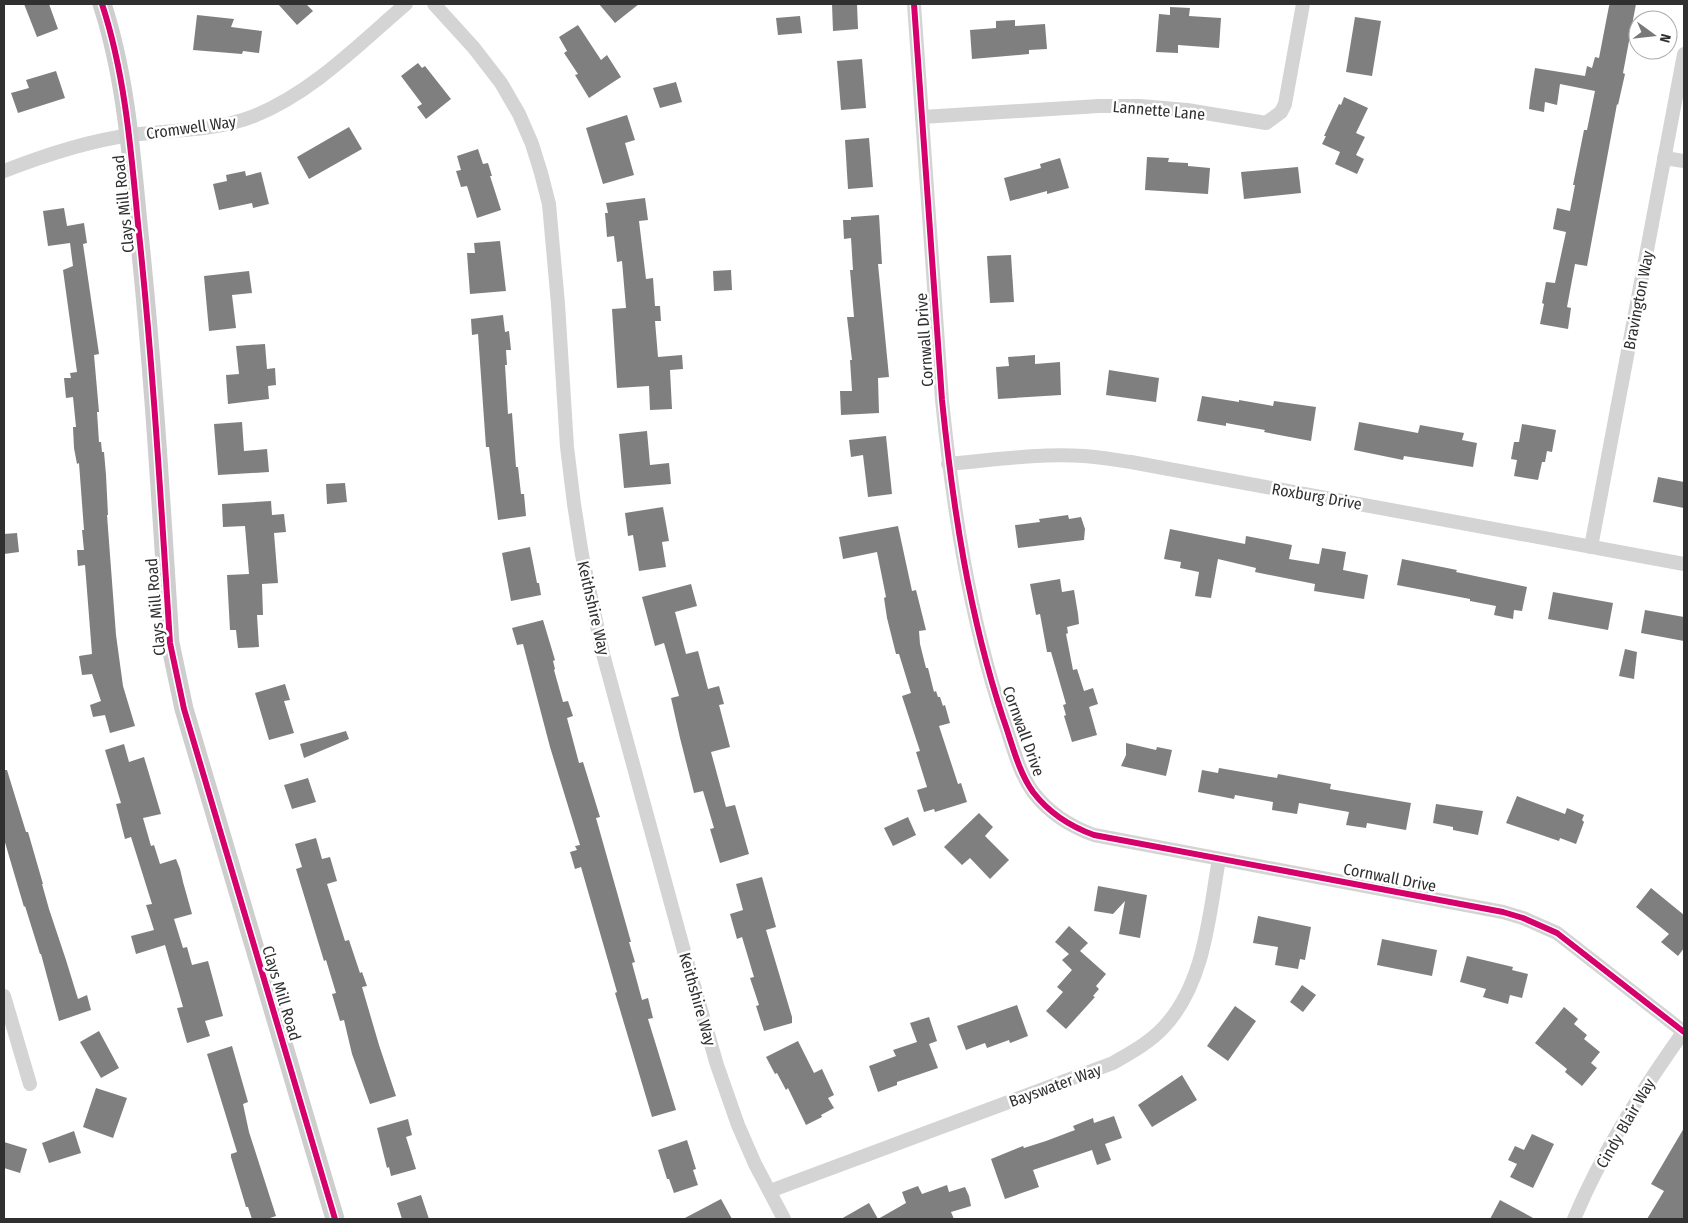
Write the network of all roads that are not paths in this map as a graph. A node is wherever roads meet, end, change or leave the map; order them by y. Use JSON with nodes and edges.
{"nodes":[{"id":1,"x":102,"y":4,"type":"edge"},
{"id":2,"x":406,"y":4,"type":"edge"},
{"id":3,"x":434,"y":4,"type":"edge"},
{"id":4,"x":914,"y":4,"type":"edge"},
{"id":5,"x":1303,"y":4,"type":"edge"},
{"id":6,"x":1684,"y":54,"type":"edge"},
{"id":7,"x":922,"y":117,"type":"junction"},
{"id":8,"x":129,"y":135,"type":"junction"},
{"id":9,"x":1664,"y":158,"type":"junction"},
{"id":10,"x":1684,"y":161,"type":"edge"},
{"id":11,"x":4,"y":171,"type":"edge"},
{"id":12,"x":948,"y":464,"type":"junction"},
{"id":13,"x":1591,"y":546,"type":"junction"},
{"id":14,"x":1684,"y":564,"type":"edge"},
{"id":15,"x":1219,"y":859,"type":"junction"},
{"id":16,"x":4,"y":996,"type":"edge"},
{"id":17,"x":1684,"y":1031,"type":"edge"},
{"id":18,"x":30,"y":1084,"type":"dead end"},
{"id":19,"x":770,"y":1191,"type":"junction"},
{"id":20,"x":335,"y":1219,"type":"edge"},
{"id":21,"x":784,"y":1219,"type":"edge"},
{"id":22,"x":1574,"y":1219,"type":"edge"}],
"edges":[{"from":1,"to":8,"type":"main road","name":"Clays Mill Road"},
{"from":2,"to":8,"type":"street","name":"Cromwell Way"},
{"from":3,"to":19,"type":"street","name":"Keithshire Way"},
{"from":4,"to":7,"type":"street","name":"Cornwall Drive"},
{"from":5,"to":7,"type":"street","name":"Lannette Lane"},
{"from":6,"to":9,"type":"street","name":"Bravington Way"},
{"from":7,"to":12,"type":"street","name":"Cornwall Drive"},
{"from":8,"to":11,"type":"street","name":"Cromwell Way"},
{"from":8,"to":20,"type":"main road","name":"Clays Mill Road"},
{"from":9,"to":10,"type":"street"},
{"from":9,"to":13,"type":"street","name":"Bravington Way"},
{"from":12,"to":13,"type":"street","name":"Roxburg Drive"},
{"from":12,"to":15,"type":"street","name":"Cornwall Drive"},
{"from":13,"to":14,"type":"street","name":"Roxburg Drive"},
{"from":15,"to":17,"type":"street","name":"Cornwall Drive"},
{"from":15,"to":19,"type":"street","name":"Bayswater Way"},
{"from":16,"to":18,"type":"street"},
{"from":17,"to":22,"type":"street","name":"Cindy Blair Way"},
{"from":19,"to":21,"type":"street","name":"Keithshire Way"}]}
